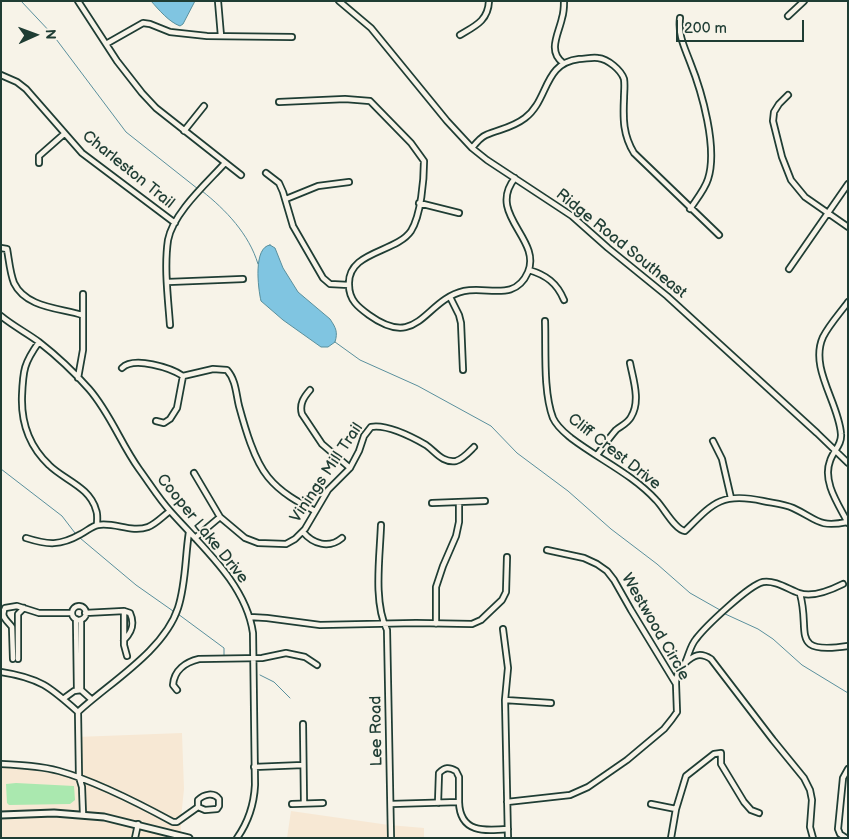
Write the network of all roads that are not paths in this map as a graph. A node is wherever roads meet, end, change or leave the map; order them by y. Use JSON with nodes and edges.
{"nodes":[{"id":1,"x":78,"y":1,"type":"edge"},
{"id":2,"x":218,"y":1,"type":"edge"},
{"id":3,"x":339,"y":1,"type":"edge"},
{"id":4,"x":489,"y":1,"type":"edge"},
{"id":5,"x":564,"y":1,"type":"edge"},
{"id":6,"x":804,"y":1,"type":"edge"},
{"id":7,"x":788,"y":16,"type":"dead end"},
{"id":8,"x":680,"y":18,"type":"dead end"},
{"id":9,"x":460,"y":35,"type":"dead end"},
{"id":10,"x":221,"y":36,"type":"junction"},
{"id":11,"x":292,"y":37,"type":"dead end"},
{"id":12,"x":106,"y":44,"type":"junction"},
{"id":13,"x":563,"y":63,"type":"junction"},
{"id":14,"x":1,"y":75,"type":"edge"},
{"id":15,"x":788,"y":95,"type":"dead end"},
{"id":16,"x":279,"y":102,"type":"dead end"},
{"id":17,"x":204,"y":106,"type":"dead end"},
{"id":18,"x":184,"y":131,"type":"junction"},
{"id":19,"x":64,"y":134,"type":"junction"},
{"id":20,"x":472,"y":148,"type":"junction"},
{"id":21,"x":39,"y":163,"type":"dead end"},
{"id":22,"x":225,"y":163,"type":"junction"},
{"id":23,"x":266,"y":173,"type":"dead end"},
{"id":24,"x":241,"y":175,"type":"dead end"},
{"id":25,"x":515,"y":178,"type":"junction"},
{"id":26,"x":348,"y":182,"type":"dead end"},
{"id":27,"x":848,"y":184,"type":"edge"},
{"id":28,"x":286,"y":199,"type":"junction"},
{"id":29,"x":419,"y":203,"type":"junction"},
{"id":30,"x":690,"y":209,"type":"junction"},
{"id":31,"x":459,"y":213,"type":"dead end"},
{"id":32,"x":826,"y":213,"type":"junction"},
{"id":33,"x":175,"y":223,"type":"junction"},
{"id":34,"x":848,"y":227,"type":"edge"},
{"id":35,"x":719,"y":235,"type":"dead end"},
{"id":36,"x":1,"y":248,"type":"edge"},
{"id":37,"x":789,"y":269,"type":"dead end"},
{"id":38,"x":529,"y":270,"type":"junction"},
{"id":39,"x":243,"y":279,"type":"dead end"},
{"id":40,"x":168,"y":282,"type":"junction"},
{"id":41,"x":348,"y":285,"type":"junction"},
{"id":42,"x":83,"y":294,"type":"dead end"},
{"id":43,"x":450,"y":296,"type":"junction"},
{"id":44,"x":564,"y":300,"type":"dead end"},
{"id":45,"x":848,"y":302,"type":"edge"},
{"id":46,"x":82,"y":315,"type":"junction"},
{"id":47,"x":1,"y":316,"type":"edge"},
{"id":48,"x":545,"y":320,"type":"dead end"},
{"id":49,"x":170,"y":325,"type":"dead end"},
{"id":50,"x":39,"y":342,"type":"junction"},
{"id":51,"x":630,"y":362,"type":"dead end"},
{"id":52,"x":122,"y":368,"type":"dead end"},
{"id":53,"x":463,"y":370,"type":"dead end"},
{"id":54,"x":183,"y":376,"type":"junction"},
{"id":55,"x":78,"y":378,"type":"junction"},
{"id":56,"x":310,"y":390,"type":"dead end"},
{"id":57,"x":156,"y":421,"type":"dead end"},
{"id":58,"x":713,"y":441,"type":"dead end"},
{"id":59,"x":474,"y":447,"type":"dead end"},
{"id":60,"x":836,"y":451,"type":"junction"},
{"id":61,"x":597,"y":455,"type":"junction"},
{"id":62,"x":848,"y":463,"type":"edge"},
{"id":63,"x":350,"y":468,"type":"junction"},
{"id":64,"x":194,"y":473,"type":"dead end"},
{"id":65,"x":731,"y":498,"type":"junction"},
{"id":66,"x":486,"y":501,"type":"dead end"},
{"id":67,"x":458,"y":502,"type":"junction"},
{"id":68,"x":432,"y":503,"type":"dead end"},
{"id":69,"x":170,"y":511,"type":"junction"},
{"id":70,"x":315,"y":511,"type":"junction"},
{"id":71,"x":220,"y":517,"type":"junction"},
{"id":72,"x":848,"y":522,"type":"edge"},
{"id":73,"x":97,"y":525,"type":"junction"},
{"id":74,"x":381,"y":525,"type":"dead end"},
{"id":75,"x":189,"y":532,"type":"junction"},
{"id":76,"x":303,"y":532,"type":"junction"},
{"id":77,"x":26,"y":538,"type":"dead end"},
{"id":78,"x":195,"y":538,"type":"junction"},
{"id":79,"x":342,"y":538,"type":"dead end"},
{"id":80,"x":547,"y":550,"type":"dead end"},
{"id":81,"x":508,"y":557,"type":"dead end"},
{"id":82,"x":843,"y":584,"type":"dead end"},
{"id":83,"x":800,"y":594,"type":"junction"},
{"id":84,"x":24,"y":608,"type":"junction"},
{"id":85,"x":124,"y":611,"type":"junction"},
{"id":86,"x":72,"y":613,"type":"junction"},
{"id":87,"x":85,"y":613,"type":"junction"},
{"id":88,"x":250,"y":617,"type":"junction"},
{"id":89,"x":78,"y":620,"type":"junction"},
{"id":90,"x":384,"y":624,"type":"junction"},
{"id":91,"x":436,"y":624,"type":"junction"},
{"id":92,"x":504,"y":629,"type":"dead end"},
{"id":93,"x":124,"y":640,"type":"junction"},
{"id":94,"x":848,"y":646,"type":"edge"},
{"id":95,"x":127,"y":656,"type":"dead end"},
{"id":96,"x":254,"y":658,"type":"junction"},
{"id":97,"x":685,"y":663,"type":"junction"},
{"id":98,"x":317,"y":665,"type":"dead end"},
{"id":99,"x":1,"y":672,"type":"edge"},
{"id":100,"x":676,"y":684,"type":"junction"},
{"id":101,"x":79,"y":690,"type":"junction"},
{"id":102,"x":177,"y":690,"type":"dead end"},
{"id":103,"x":63,"y":699,"type":"junction"},
{"id":104,"x":91,"y":700,"type":"junction"},
{"id":105,"x":506,"y":700,"type":"junction"},
{"id":106,"x":552,"y":703,"type":"dead end"},
{"id":107,"x":78,"y":712,"type":"junction"},
{"id":108,"x":303,"y":724,"type":"dead end"},
{"id":109,"x":1,"y":764,"type":"edge"},
{"id":110,"x":303,"y":766,"type":"junction"},
{"id":111,"x":254,"y":767,"type":"junction"},
{"id":112,"x":848,"y":769,"type":"edge"},
{"id":113,"x":79,"y":778,"type":"junction"},
{"id":114,"x":459,"y":802,"type":"junction"},
{"id":115,"x":507,"y":802,"type":"junction"},
{"id":116,"x":304,"y":803,"type":"junction"},
{"id":117,"x":323,"y":803,"type":"dead end"},
{"id":118,"x":438,"y":803,"type":"junction"},
{"id":119,"x":292,"y":804,"type":"dead end"},
{"id":120,"x":391,"y":804,"type":"junction"},
{"id":121,"x":651,"y":804,"type":"dead end"},
{"id":122,"x":198,"y":807,"type":"junction"},
{"id":123,"x":676,"y":809,"type":"junction"},
{"id":124,"x":758,"y":813,"type":"dead end"},
{"id":125,"x":83,"y":814,"type":"junction"},
{"id":126,"x":1,"y":815,"type":"edge"},
{"id":127,"x":138,"y":824,"type":"junction"},
{"id":128,"x":508,"y":829,"type":"junction"},
{"id":129,"x":135,"y":838,"type":"edge"},
{"id":130,"x":189,"y":838,"type":"edge"},
{"id":131,"x":238,"y":838,"type":"edge"},
{"id":132,"x":391,"y":838,"type":"edge"},
{"id":133,"x":508,"y":838,"type":"edge"},
{"id":134,"x":672,"y":838,"type":"edge"},
{"id":135,"x":813,"y":838,"type":"edge"},
{"id":136,"x":846,"y":838,"type":"edge"}],
"edges":[{"from":1,"to":12,"type":"street"},
{"from":2,"to":10,"type":"street"},
{"from":3,"to":20,"type":"street","name":"Ridge Road Southeast"},
{"from":4,"to":9,"type":"street"},
{"from":5,"to":13,"type":"street"},
{"from":6,"to":7,"type":"street"},
{"from":8,"to":30,"type":"street"},
{"from":10,"to":11,"type":"street"},
{"from":10,"to":12,"type":"street"},
{"from":12,"to":18,"type":"street"},
{"from":13,"to":20,"type":"street"},
{"from":13,"to":30,"type":"street"},
{"from":14,"to":19,"type":"street","name":"Charleston Trail"},
{"from":15,"to":32,"type":"street"},
{"from":16,"to":29,"type":"street"},
{"from":17,"to":18,"type":"street"},
{"from":18,"to":22,"type":"street"},
{"from":19,"to":21,"type":"street"},
{"from":19,"to":33,"type":"street","name":"Charleston Trail"},
{"from":20,"to":25,"type":"street","name":"Ridge Road Southeast"},
{"from":22,"to":24,"type":"street"},
{"from":22,"to":33,"type":"street"},
{"from":23,"to":28,"type":"street"},
{"from":25,"to":38,"type":"street"},
{"from":25,"to":60,"type":"street","name":"Ridge Road Southeast"},
{"from":26,"to":28,"type":"street"},
{"from":27,"to":32,"type":"street"},
{"from":28,"to":41,"type":"street"},
{"from":29,"to":31,"type":"street"},
{"from":29,"to":41,"type":"street"},
{"from":30,"to":35,"type":"street"},
{"from":32,"to":34,"type":"street"},
{"from":32,"to":37,"type":"street"},
{"from":33,"to":40,"type":"street"},
{"from":36,"to":46,"type":"street"},
{"from":38,"to":43,"type":"street"},
{"from":38,"to":44,"type":"street"},
{"from":39,"to":40,"type":"street"},
{"from":40,"to":49,"type":"street"},
{"from":41,"to":43,"type":"street"},
{"from":42,"to":46,"type":"street"},
{"from":43,"to":53,"type":"street"},
{"from":45,"to":60,"type":"street"},
{"from":46,"to":55,"type":"street"},
{"from":47,"to":50,"type":"street","name":"Cooper Lake Drive"},
{"from":48,"to":61,"type":"street","name":"Cliff Crest Drive"},
{"from":50,"to":55,"type":"street","name":"Cooper Lake Drive"},
{"from":50,"to":73,"type":"street"},
{"from":51,"to":61,"type":"street"},
{"from":52,"to":54,"type":"street"},
{"from":54,"to":57,"type":"street"},
{"from":54,"to":70,"type":"street"},
{"from":55,"to":69,"type":"street","name":"Cooper Lake Drive"},
{"from":56,"to":63,"type":"street"},
{"from":58,"to":65,"type":"street"},
{"from":59,"to":63,"type":"street","name":"Vinings Mill Trail"},
{"from":60,"to":62,"type":"street","name":"Ridge Road Southeast"},
{"from":60,"to":72,"type":"street"},
{"from":61,"to":65,"type":"street","name":"Cliff Crest Drive"},
{"from":63,"to":70,"type":"street","name":"Vinings Mill Trail"},
{"from":64,"to":71,"type":"street","name":"Vinings Mill Trail"},
{"from":65,"to":72,"type":"street","name":"Cliff Crest Drive"},
{"from":66,"to":67,"type":"street"},
{"from":67,"to":68,"type":"street"},
{"from":67,"to":91,"type":"street"},
{"from":69,"to":73,"type":"street"},
{"from":69,"to":75,"type":"street","name":"Cooper Lake Drive"},
{"from":70,"to":76,"type":"street","name":"Vinings Mill Trail"},
{"from":71,"to":76,"type":"street","name":"Vinings Mill Trail"},
{"from":71,"to":78,"type":"street"},
{"from":73,"to":77,"type":"street"},
{"from":74,"to":90,"type":"street","name":"Lee Road"},
{"from":75,"to":78,"type":"street","name":"Cooper Lake Drive"},
{"from":75,"to":104,"type":"street"},
{"from":76,"to":79,"type":"street"},
{"from":78,"to":88,"type":"street","name":"Cooper Lake Drive"},
{"from":80,"to":100,"type":"street","name":"Westwood Circle"},
{"from":81,"to":91,"type":"street"},
{"from":82,"to":83,"type":"street"},
{"from":83,"to":94,"type":"street"},
{"from":83,"to":97,"type":"street"},
{"from":84,"to":84,"type":"street"},
{"from":84,"to":86,"type":"street"},
{"from":85,"to":87,"type":"street"},
{"from":85,"to":93,"type":"street"},
{"from":85,"to":93,"type":"street"},
{"from":86,"to":87,"type":"street"},
{"from":86,"to":89,"type":"street"},
{"from":87,"to":89,"type":"street"},
{"from":88,"to":90,"type":"street"},
{"from":88,"to":96,"type":"street","name":"Cooper Lake Drive"},
{"from":89,"to":101,"type":"street"},
{"from":90,"to":91,"type":"street"},
{"from":90,"to":120,"type":"street","name":"Lee Road"},
{"from":92,"to":105,"type":"street"},
{"from":93,"to":95,"type":"street"},
{"from":96,"to":98,"type":"street"},
{"from":96,"to":102,"type":"street"},
{"from":96,"to":111,"type":"street","name":"Cooper Lake Drive"},
{"from":97,"to":100,"type":"street"},
{"from":97,"to":135,"type":"street"},
{"from":99,"to":103,"type":"street"},
{"from":100,"to":115,"type":"street","name":"Westwood Circle"},
{"from":101,"to":103,"type":"street"},
{"from":101,"to":104,"type":"street"},
{"from":103,"to":107,"type":"street"},
{"from":104,"to":107,"type":"street"},
{"from":105,"to":106,"type":"street"},
{"from":105,"to":115,"type":"street"},
{"from":107,"to":113,"type":"street"},
{"from":108,"to":110,"type":"street"},
{"from":109,"to":113,"type":"street"},
{"from":110,"to":111,"type":"street"},
{"from":110,"to":116,"type":"street"},
{"from":111,"to":131,"type":"street","name":"Cooper Lake Drive"},
{"from":112,"to":136,"type":"street"},
{"from":113,"to":122,"type":"street"},
{"from":113,"to":125,"type":"street"},
{"from":114,"to":118,"type":"street"},
{"from":114,"to":118,"type":"street"},
{"from":114,"to":128,"type":"street"},
{"from":115,"to":128,"type":"street"},
{"from":116,"to":117,"type":"street"},
{"from":116,"to":119,"type":"street"},
{"from":118,"to":120,"type":"street"},
{"from":120,"to":132,"type":"street","name":"Lee Road"},
{"from":121,"to":123,"type":"street"},
{"from":122,"to":122,"type":"street"},
{"from":123,"to":124,"type":"street"},
{"from":123,"to":134,"type":"street"},
{"from":125,"to":126,"type":"main road"},
{"from":125,"to":127,"type":"main road"},
{"from":127,"to":129,"type":"street"},
{"from":127,"to":130,"type":"main road"},
{"from":128,"to":133,"type":"street"}]}
